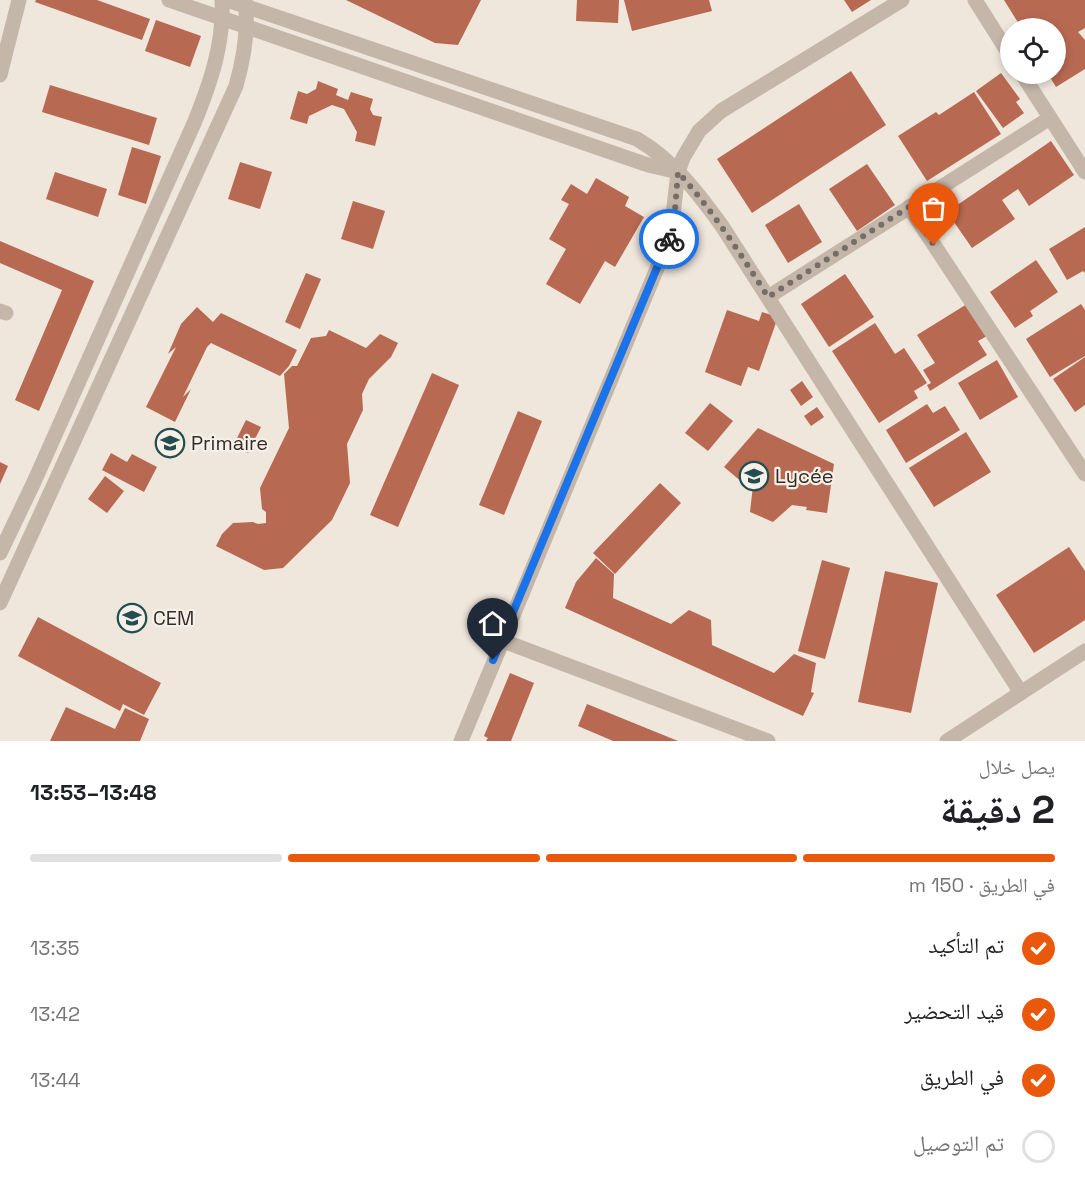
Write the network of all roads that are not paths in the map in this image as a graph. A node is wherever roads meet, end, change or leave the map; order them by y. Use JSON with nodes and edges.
{"nodes":[{"id":1,"x":19,"y":0,"type":"edge"},
{"id":2,"x":169,"y":0,"type":"edge"},
{"id":3,"x":222,"y":0,"type":"edge"},
{"id":4,"x":227,"y":0,"type":"edge"},
{"id":5,"x":902,"y":0,"type":"edge"},
{"id":6,"x":975,"y":0,"type":"edge"},
{"id":7,"x":246,"y":4,"type":"edge"},
{"id":8,"x":223,"y":19,"type":"junction"},
{"id":9,"x":247,"y":27,"type":"junction"},
{"id":10,"x":1000,"y":40,"type":"edge"},
{"id":11,"x":0,"y":75,"type":"edge"},
{"id":12,"x":1028,"y":84,"type":"edge"},
{"id":13,"x":1050,"y":118,"type":"junction"},
{"id":14,"x":678,"y":172,"type":"junction"},
{"id":15,"x":1085,"y":172,"type":"edge"},
{"id":16,"x":909,"y":207,"type":"junction"},
{"id":17,"x":768,"y":297,"type":"junction"},
{"id":18,"x":1085,"y":474,"type":"edge"},
{"id":19,"x":0,"y":553,"type":"edge"},
{"id":20,"x":0,"y":603,"type":"edge"},
{"id":21,"x":501,"y":640,"type":"junction"},
{"id":22,"x":1085,"y":651,"type":"edge"},
{"id":23,"x":1021,"y":693,"type":"junction"},
{"id":24,"x":461,"y":741,"type":"edge"},
{"id":25,"x":768,"y":741,"type":"edge"},
{"id":26,"x":947,"y":741,"type":"edge"}],
"edges":[{"from":1,"to":11,"type":"street"},
{"from":2,"to":8,"type":"street"},
{"from":3,"to":8,"type":"street"},
{"from":4,"to":7,"type":"street"},
{"from":5,"to":14,"type":"street"},
{"from":6,"to":10,"type":"street"},
{"from":7,"to":9,"type":"street"},
{"from":7,"to":14,"type":"street"},
{"from":8,"to":9,"type":"street"},
{"from":8,"to":19,"type":"street"},
{"from":9,"to":14,"type":"street"},
{"from":9,"to":20,"type":"street"},
{"from":12,"to":13,"type":"street"},
{"from":13,"to":15,"type":"street"},
{"from":13,"to":16,"type":"street"},
{"from":14,"to":17,"type":"street"},
{"from":14,"to":21,"type":"street"},
{"from":16,"to":17,"type":"street"},
{"from":16,"to":18,"type":"street"},
{"from":17,"to":23,"type":"street"},
{"from":21,"to":24,"type":"street"},
{"from":21,"to":25,"type":"street"},
{"from":22,"to":23,"type":"street"},
{"from":23,"to":26,"type":"street"}]}
